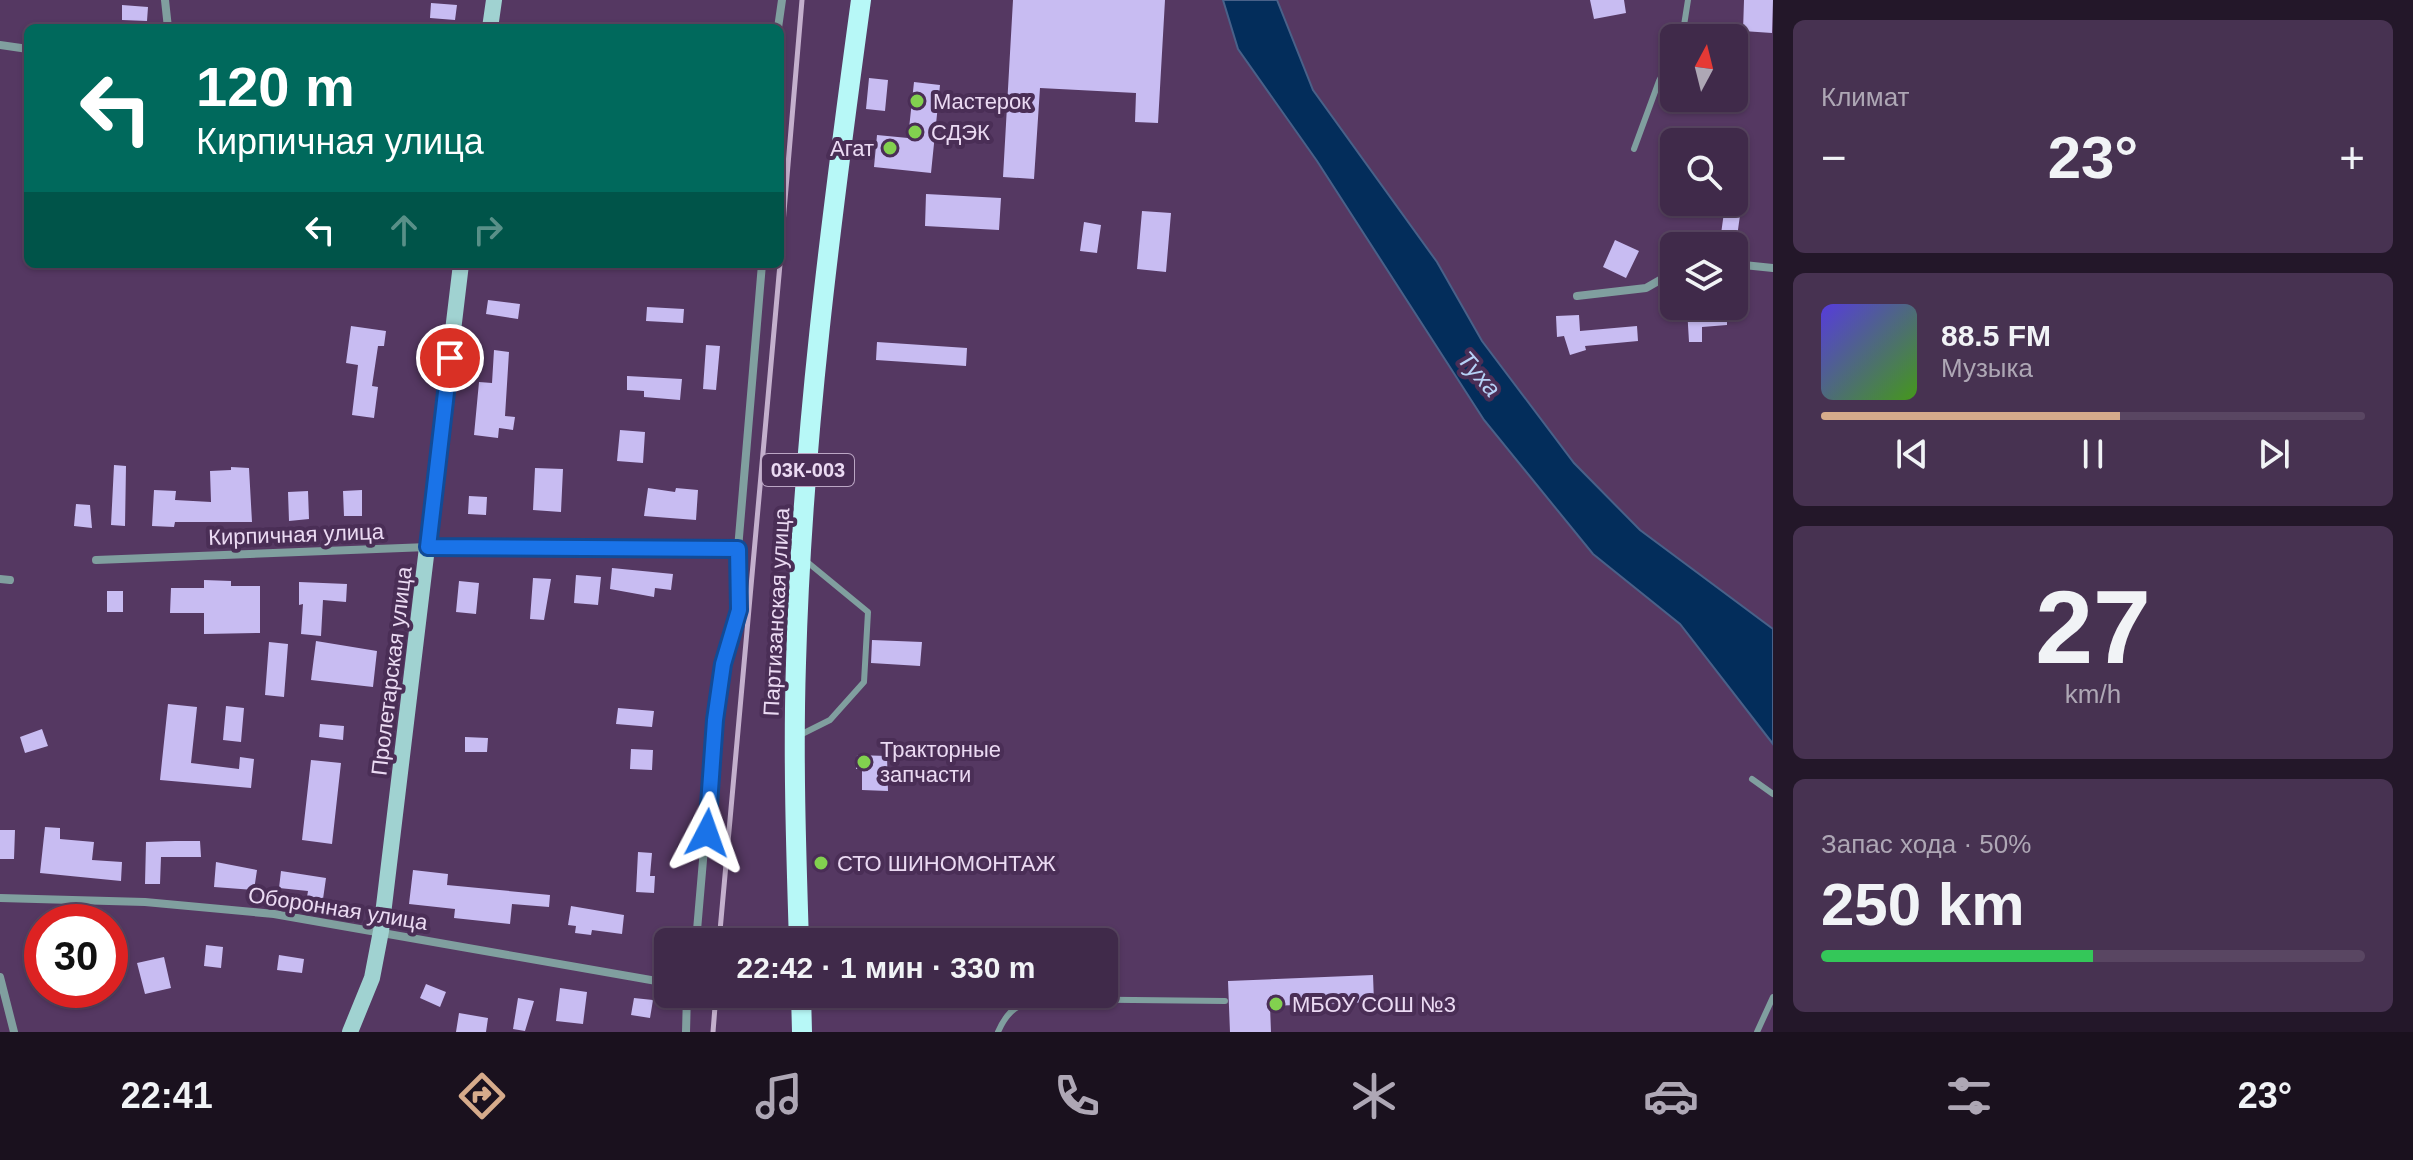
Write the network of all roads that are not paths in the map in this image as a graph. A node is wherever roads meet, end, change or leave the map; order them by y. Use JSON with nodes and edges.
{"nodes":[{"id":1,"x":165,"y":0,"type":"edge"},
{"id":2,"x":494,"y":0,"type":"edge"},
{"id":3,"x":782,"y":0,"type":"edge"},
{"id":4,"x":861,"y":0,"type":"edge"},
{"id":5,"x":1688,"y":0,"type":"edge"},
{"id":6,"x":168,"y":24,"type":"edge"},
{"id":7,"x":491,"y":24,"type":"edge"},
{"id":8,"x":779,"y":24,"type":"edge"},
{"id":9,"x":1684,"y":24,"type":"edge"},
{"id":10,"x":0,"y":45,"type":"edge"},
{"id":11,"x":24,"y":48,"type":"edge"},
{"id":12,"x":1660,"y":79,"type":"edge"},
{"id":13,"x":1634,"y":149,"type":"dead end"},
{"id":14,"x":1748,"y":265,"type":"edge"},
{"id":15,"x":461,"y":268,"type":"edge"},
{"id":16,"x":762,"y":268,"type":"edge"},
{"id":17,"x":1773,"y":268,"type":"edge"},
{"id":18,"x":1660,"y":280,"type":"edge"},
{"id":19,"x":1577,"y":296,"type":"dead end"},
{"id":20,"x":428,"y":547,"type":"junction"},
{"id":21,"x":738,"y":549,"type":"junction"},
{"id":22,"x":801,"y":557,"type":"junction"},
{"id":23,"x":96,"y":560,"type":"dead end"},
{"id":24,"x":795,"y":737,"type":"junction"},
{"id":25,"x":1752,"y":779,"type":"dead end"},
{"id":26,"x":1773,"y":794,"type":"edge"},
{"id":27,"x":0,"y":898,"type":"edge"},
{"id":28,"x":697,"y":928,"type":"edge"},
{"id":29,"x":799,"y":928,"type":"edge"},
{"id":30,"x":381,"y":931,"type":"junction"},
{"id":31,"x":0,"y":977,"type":"edge"},
{"id":32,"x":654,"y":980,"type":"edge"},
{"id":33,"x":1773,"y":997,"type":"edge"},
{"id":34,"x":1225,"y":1001,"type":"dead end"},
{"id":35,"x":687,"y":1008,"type":"edge"},
{"id":36,"x":801,"y":1008,"type":"edge"},
{"id":37,"x":14,"y":1032,"type":"edge"},
{"id":38,"x":350,"y":1032,"type":"edge"},
{"id":39,"x":686,"y":1032,"type":"edge"},
{"id":40,"x":802,"y":1032,"type":"edge"},
{"id":41,"x":998,"y":1032,"type":"edge"},
{"id":42,"x":1757,"y":1032,"type":"edge"}],
"edges":[{"from":1,"to":6,"type":"street"},
{"from":2,"to":7,"type":"street"},
{"from":3,"to":8,"type":"street"},
{"from":4,"to":22,"type":"main road","name":"Партизанская улица","number":"03К-003"},
{"from":5,"to":9,"type":"lane"},
{"from":10,"to":11,"type":"street"},
{"from":12,"to":13,"type":"lane"},
{"from":14,"to":17,"type":"street"},
{"from":15,"to":20,"type":"street","name":"Пролетарская улица"},
{"from":16,"to":21,"type":"street","name":"Партизанская улица"},
{"from":18,"to":19,"type":"street"},
{"from":20,"to":21,"type":"street","name":"Кирпичная улица"},
{"from":20,"to":23,"type":"street","name":"Кирпичная улица"},
{"from":20,"to":30,"type":"street","name":"Пролетарская улица"},
{"from":21,"to":28,"type":"street","name":"Партизанская улица"},
{"from":22,"to":24,"type":"main road","name":"Партизанская улица","number":"03К-003"},
{"from":22,"to":24,"type":"lane"},
{"from":24,"to":29,"type":"main road","name":"Партизанская улица","number":"03К-003"},
{"from":25,"to":26,"type":"lane"},
{"from":27,"to":30,"type":"street","name":"Оборонная улица"},
{"from":30,"to":32,"type":"street","name":"Оборонная улица"},
{"from":30,"to":38,"type":"street","name":"Пролетарская улица"},
{"from":31,"to":37,"type":"street"},
{"from":33,"to":42,"type":"lane"},
{"from":34,"to":41,"type":"lane"},
{"from":35,"to":39,"type":"street"},
{"from":36,"to":40,"type":"main road"}]}
